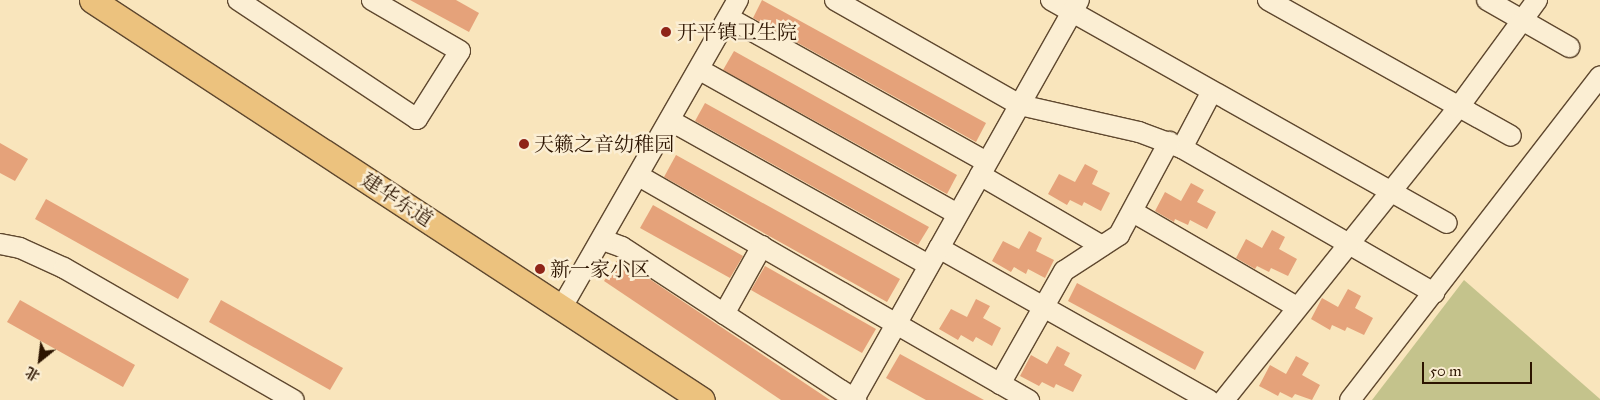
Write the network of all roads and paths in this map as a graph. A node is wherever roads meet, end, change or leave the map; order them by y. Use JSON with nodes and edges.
{"nodes":[{"id":1,"x":92,"y":0,"type":"edge"},
{"id":2,"x":238,"y":0,"type":"edge"},
{"id":3,"x":372,"y":0,"type":"edge"},
{"id":4,"x":738,"y":0,"type":"edge"},
{"id":5,"x":835,"y":0,"type":"edge"},
{"id":6,"x":1051,"y":0,"type":"edge"},
{"id":7,"x":1268,"y":0,"type":"edge"},
{"id":8,"x":1487,"y":0,"type":"edge"},
{"id":9,"x":1537,"y":0,"type":"edge"},
{"id":10,"x":1076,"y":6,"type":"edge"},
{"id":11,"x":729,"y":18,"type":"junction"},
{"id":12,"x":1523,"y":20,"type":"junction"},
{"id":13,"x":1569,"y":46,"type":"dead end"},
{"id":14,"x":700,"y":70,"type":"junction"},
{"id":15,"x":1600,"y":76,"type":"edge"},
{"id":16,"x":1212,"y":91,"type":"junction"},
{"id":17,"x":1020,"y":105,"type":"junction"},
{"id":18,"x":1458,"y":108,"type":"junction"},
{"id":19,"x":671,"y":121,"type":"junction"},
{"id":20,"x":1511,"y":136,"type":"dead end"},
{"id":21,"x":1175,"y":145,"type":"junction"},
{"id":22,"x":983,"y":169,"type":"junction"},
{"id":23,"x":639,"y":176,"type":"junction"},
{"id":24,"x":1391,"y":191,"type":"junction"},
{"id":25,"x":1133,"y":212,"type":"junction"},
{"id":26,"x":958,"y":214,"type":"junction"},
{"id":27,"x":1447,"y":223,"type":"dead end"},
{"id":28,"x":603,"y":240,"type":"junction"},
{"id":29,"x":1350,"y":242,"type":"junction"},
{"id":30,"x":0,"y":244,"type":"edge"},
{"id":31,"x":762,"y":246,"type":"junction"},
{"id":32,"x":1102,"y":246,"type":"junction"},
{"id":33,"x":934,"y":256,"type":"junction"},
{"id":34,"x":1434,"y":293,"type":"junction"},
{"id":35,"x":562,"y":307,"type":"junction"},
{"id":36,"x":1044,"y":307,"type":"junction"},
{"id":37,"x":1297,"y":307,"type":"junction"},
{"id":38,"x":724,"y":314,"type":"junction"},
{"id":39,"x":896,"y":323,"type":"junction"},
{"id":40,"x":1000,"y":384,"type":"junction"},
{"id":41,"x":855,"y":399,"type":"edge"},
{"id":42,"x":294,"y":400,"type":"edge"},
{"id":43,"x":702,"y":400,"type":"edge"},
{"id":44,"x":1029,"y":400,"type":"edge"},
{"id":45,"x":1209,"y":400,"type":"edge"},
{"id":46,"x":1224,"y":400,"type":"edge"},
{"id":47,"x":1350,"y":400,"type":"edge"}],
"edges":[{"from":1,"to":35,"type":"main road","name":"建华东道"},
{"from":2,"to":3,"type":"street"},
{"from":4,"to":11,"type":"street"},
{"from":5,"to":17,"type":"street"},
{"from":6,"to":10,"type":"street"},
{"from":7,"to":18,"type":"street"},
{"from":8,"to":12,"type":"street"},
{"from":9,"to":12,"type":"street"},
{"from":10,"to":16,"type":"street"},
{"from":10,"to":17,"type":"street"},
{"from":11,"to":14,"type":"street"},
{"from":11,"to":22,"type":"street"},
{"from":12,"to":13,"type":"street"},
{"from":12,"to":18,"type":"street"},
{"from":14,"to":19,"type":"street"},
{"from":14,"to":26,"type":"street"},
{"from":15,"to":34,"type":"street"},
{"from":16,"to":21,"type":"street"},
{"from":16,"to":24,"type":"street"},
{"from":17,"to":21,"type":"street"},
{"from":17,"to":22,"type":"street"},
{"from":18,"to":20,"type":"street"},
{"from":18,"to":24,"type":"street"},
{"from":19,"to":23,"type":"street"},
{"from":19,"to":33,"type":"street"},
{"from":21,"to":25,"type":"street"},
{"from":21,"to":29,"type":"street"},
{"from":22,"to":26,"type":"street"},
{"from":22,"to":32,"type":"street"},
{"from":23,"to":28,"type":"street"},
{"from":23,"to":31,"type":"street"},
{"from":24,"to":27,"type":"street"},
{"from":24,"to":29,"type":"street"},
{"from":25,"to":32,"type":"street"},
{"from":25,"to":37,"type":"street"},
{"from":26,"to":33,"type":"street"},
{"from":28,"to":35,"type":"street"},
{"from":28,"to":38,"type":"street"},
{"from":29,"to":34,"type":"street"},
{"from":29,"to":37,"type":"street"},
{"from":30,"to":42,"type":"street"},
{"from":31,"to":38,"type":"street"},
{"from":31,"to":39,"type":"street"},
{"from":32,"to":36,"type":"street"},
{"from":33,"to":36,"type":"street"},
{"from":33,"to":39,"type":"street"},
{"from":34,"to":47,"type":"street"},
{"from":35,"to":43,"type":"main road","name":"建华东道"},
{"from":36,"to":40,"type":"street"},
{"from":36,"to":45,"type":"street"},
{"from":37,"to":46,"type":"street"},
{"from":38,"to":41,"type":"street"},
{"from":39,"to":40,"type":"street"},
{"from":39,"to":41,"type":"street"},
{"from":40,"to":44,"type":"street"}]}
